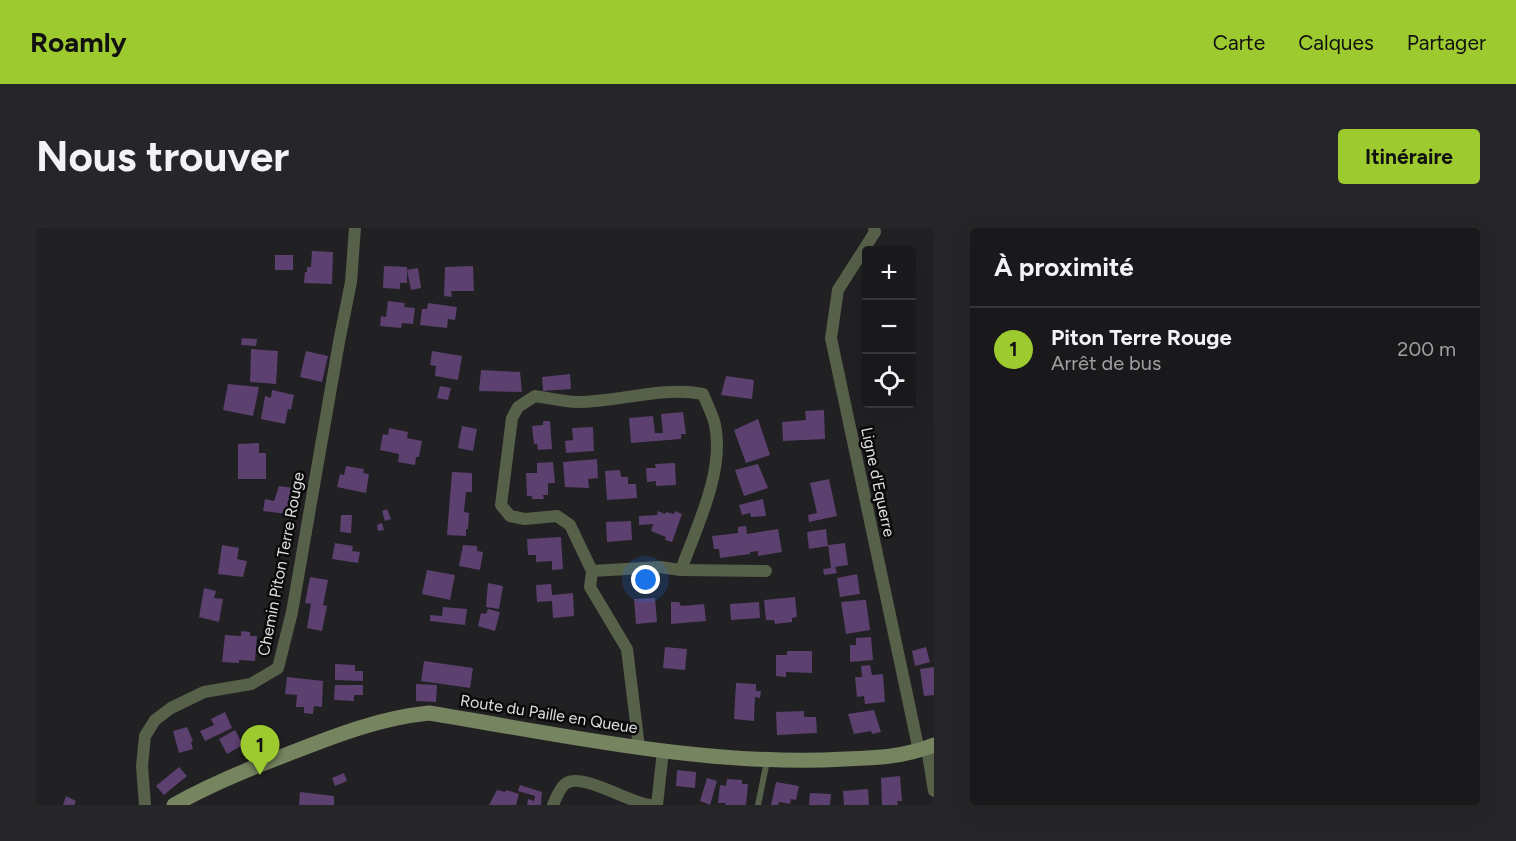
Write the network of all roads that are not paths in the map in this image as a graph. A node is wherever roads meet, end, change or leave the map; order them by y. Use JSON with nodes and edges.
{"nodes":[{"id":1,"x":355,"y":228,"type":"edge"},
{"id":2,"x":874,"y":228,"type":"edge"},
{"id":3,"x":681,"y":570,"type":"junction"},
{"id":4,"x":592,"y":571,"type":"junction"},
{"id":5,"x":766,"y":571,"type":"dead end"},
{"id":6,"x":639,"y":747,"type":"junction"},
{"id":7,"x":927,"y":748,"type":"edge"},
{"id":8,"x":663,"y":750,"type":"junction"},
{"id":9,"x":767,"y":759,"type":"junction"},
{"id":10,"x":934,"y":791,"type":"edge"},
{"id":11,"x":145,"y":805,"type":"edge"},
{"id":12,"x":174,"y":805,"type":"edge"},
{"id":13,"x":554,"y":805,"type":"edge"},
{"id":14,"x":650,"y":805,"type":"edge"},
{"id":15,"x":657,"y":805,"type":"edge"},
{"id":16,"x":758,"y":805,"type":"edge"}],
"edges":[{"from":1,"to":11,"type":"street","name":"Chemin Piton Terre Rouge"},
{"from":2,"to":7,"type":"street","name":"Ligne d'Equerre"},
{"from":3,"to":4,"type":"street"},
{"from":3,"to":4,"type":"street"},
{"from":3,"to":5,"type":"street"},
{"from":4,"to":6,"type":"street"},
{"from":6,"to":8,"type":"main road","name":"Route du Paille en Queue"},
{"from":6,"to":12,"type":"main road","name":"Route du Paille en Queue"},
{"from":7,"to":9,"type":"main road","name":"Route du Paille en Queue"},
{"from":7,"to":10,"type":"street","name":"Ligne d'Equerre"},
{"from":8,"to":9,"type":"main road","name":"Route du Paille en Queue"},
{"from":8,"to":15,"type":"street"},
{"from":9,"to":16,"type":"lane"},
{"from":13,"to":14,"type":"street"}]}
